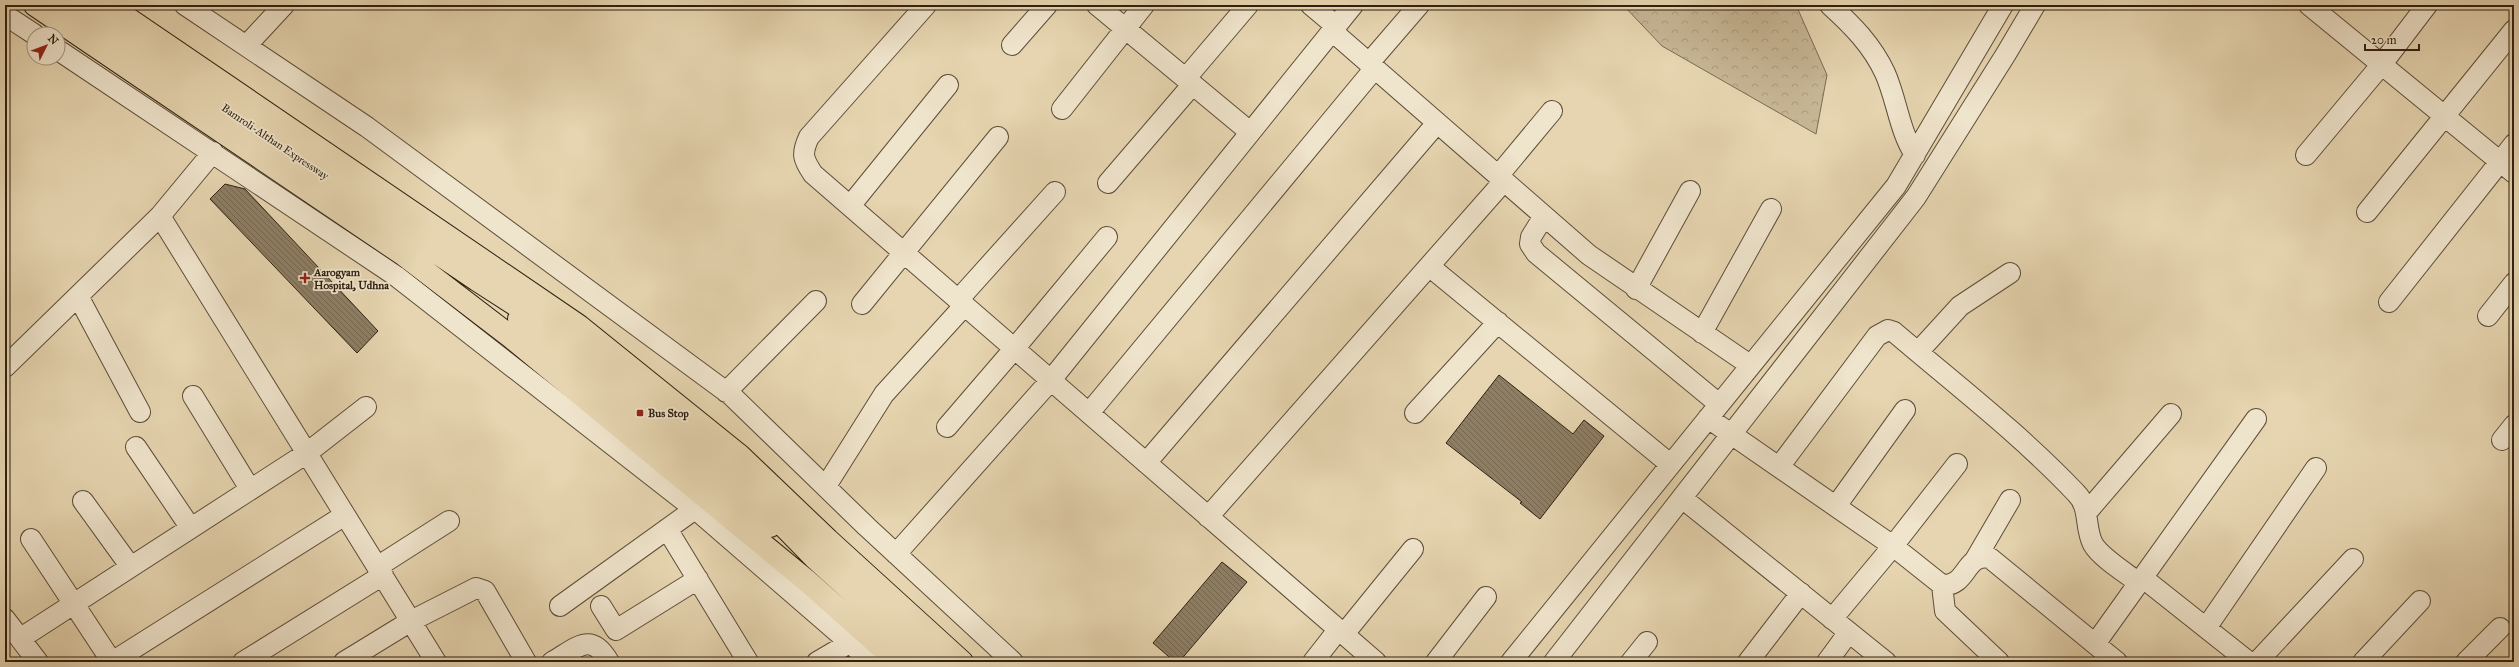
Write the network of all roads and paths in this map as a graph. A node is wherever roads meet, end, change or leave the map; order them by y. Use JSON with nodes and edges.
{"nodes":[{"id":1,"x":35,"y":5,"type":"edge"},
{"id":2,"x":72,"y":5,"type":"edge"},
{"id":3,"x":108,"y":5,"type":"edge"},
{"id":4,"x":186,"y":5,"type":"edge"},
{"id":5,"x":284,"y":5,"type":"edge"},
{"id":6,"x":926,"y":5,"type":"edge"},
{"id":7,"x":1047,"y":5,"type":"edge"},
{"id":8,"x":1097,"y":5,"type":"edge"},
{"id":9,"x":1144,"y":5,"type":"edge"},
{"id":10,"x":1248,"y":5,"type":"edge"},
{"id":11,"x":1311,"y":5,"type":"edge"},
{"id":12,"x":1353,"y":5,"type":"edge"},
{"id":13,"x":1419,"y":5,"type":"edge"},
{"id":14,"x":1830,"y":5,"type":"edge"},
{"id":15,"x":2003,"y":5,"type":"edge"},
{"id":16,"x":2035,"y":5,"type":"edge"},
{"id":17,"x":2427,"y":5,"type":"edge"},
{"id":18,"x":2316,"y":7,"type":"edge"},
{"id":19,"x":5,"y":15,"type":"edge"},
{"id":20,"x":1125,"y":28,"type":"junction"},
{"id":21,"x":1334,"y":28,"type":"junction"},
{"id":22,"x":26,"y":29,"type":"edge"},
{"id":23,"x":2514,"y":30,"type":"edge"},
{"id":24,"x":1012,"y":45,"type":"dead end"},
{"id":25,"x":246,"y":46,"type":"junction"},
{"id":26,"x":66,"y":55,"type":"edge"},
{"id":27,"x":2382,"y":64,"type":"junction"},
{"id":28,"x":1372,"y":66,"type":"junction"},
{"id":29,"x":1189,"y":81,"type":"junction"},
{"id":30,"x":948,"y":85,"type":"dead end"},
{"id":31,"x":1062,"y":109,"type":"dead end"},
{"id":32,"x":1552,"y":111,"type":"dead end"},
{"id":33,"x":2444,"y":116,"type":"junction"},
{"id":34,"x":1437,"y":123,"type":"junction"},
{"id":35,"x":1250,"y":132,"type":"junction"},
{"id":36,"x":998,"y":137,"type":"dead end"},
{"id":37,"x":2514,"y":144,"type":"edge"},
{"id":38,"x":214,"y":152,"type":"junction"},
{"id":39,"x":2306,"y":155,"type":"dead end"},
{"id":40,"x":1911,"y":162,"type":"junction"},
{"id":41,"x":2507,"y":167,"type":"edge"},
{"id":42,"x":1501,"y":178,"type":"junction"},
{"id":43,"x":1108,"y":182,"type":"dead end"},
{"id":44,"x":1690,"y":191,"type":"dead end"},
{"id":45,"x":1055,"y":192,"type":"dead end"},
{"id":46,"x":850,"y":206,"type":"junction"},
{"id":47,"x":1771,"y":209,"type":"dead end"},
{"id":48,"x":2367,"y":212,"type":"dead end"},
{"id":49,"x":160,"y":216,"type":"junction"},
{"id":50,"x":1544,"y":216,"type":"junction"},
{"id":51,"x":1107,"y":237,"type":"dead end"},
{"id":52,"x":904,"y":253,"type":"junction"},
{"id":53,"x":1429,"y":266,"type":"junction"},
{"id":54,"x":2010,"y":273,"type":"dead end"},
{"id":55,"x":2514,"y":283,"type":"edge"},
{"id":56,"x":1636,"y":289,"type":"junction"},
{"id":57,"x":78,"y":296,"type":"junction"},
{"id":58,"x":816,"y":300,"type":"dead end"},
{"id":59,"x":2389,"y":302,"type":"dead end"},
{"id":60,"x":961,"y":303,"type":"junction"},
{"id":61,"x":862,"y":304,"type":"dead end"},
{"id":62,"x":2488,"y":316,"type":"dead end"},
{"id":63,"x":1498,"y":322,"type":"junction"},
{"id":64,"x":1702,"y":333,"type":"junction"},
{"id":65,"x":1014,"y":349,"type":"junction"},
{"id":66,"x":1918,"y":352,"type":"junction"},
{"id":67,"x":1750,"y":365,"type":"junction"},
{"id":68,"x":5,"y":366,"type":"edge"},
{"id":69,"x":1051,"y":380,"type":"junction"},
{"id":70,"x":726,"y":392,"type":"junction"},
{"id":71,"x":193,"y":396,"type":"dead end"},
{"id":72,"x":366,"y":407,"type":"dead end"},
{"id":73,"x":1905,"y":410,"type":"dead end"},
{"id":74,"x":1713,"y":411,"type":"junction"},
{"id":75,"x":140,"y":412,"type":"dead end"},
{"id":76,"x":1089,"y":413,"type":"junction"},
{"id":77,"x":1415,"y":413,"type":"dead end"},
{"id":78,"x":2171,"y":414,"type":"dead end"},
{"id":79,"x":2256,"y":419,"type":"dead end"},
{"id":80,"x":947,"y":427,"type":"dead end"},
{"id":81,"x":1732,"y":435,"type":"junction"},
{"id":82,"x":136,"y":447,"type":"dead end"},
{"id":83,"x":307,"y":453,"type":"junction"},
{"id":84,"x":1146,"y":463,"type":"junction"},
{"id":85,"x":1670,"y":464,"type":"junction"},
{"id":86,"x":1957,"y":464,"type":"dead end"},
{"id":87,"x":1779,"y":467,"type":"junction"},
{"id":88,"x":2316,"y":468,"type":"dead end"},
{"id":89,"x":826,"y":486,"type":"junction"},
{"id":90,"x":250,"y":489,"type":"junction"},
{"id":91,"x":1682,"y":498,"type":"junction"},
{"id":92,"x":2010,"y":500,"type":"dead end"},
{"id":93,"x":83,"y":502,"type":"dead end"},
{"id":94,"x":1836,"y":506,"type":"junction"},
{"id":95,"x":695,"y":509,"type":"junction"},
{"id":96,"x":2087,"y":512,"type":"junction"},
{"id":97,"x":345,"y":514,"type":"junction"},
{"id":98,"x":1208,"y":517,"type":"junction"},
{"id":99,"x":449,"y":521,"type":"dead end"},
{"id":100,"x":190,"y":527,"type":"junction"},
{"id":101,"x":667,"y":529,"type":"junction"},
{"id":102,"x":31,"y":539,"type":"dead end"},
{"id":103,"x":1893,"y":546,"type":"junction"},
{"id":104,"x":1413,"y":549,"type":"dead end"},
{"id":105,"x":896,"y":554,"type":"junction"},
{"id":106,"x":2353,"y":559,"type":"dead end"},
{"id":107,"x":1975,"y":560,"type":"junction"},
{"id":108,"x":130,"y":566,"type":"junction"},
{"id":109,"x":380,"y":571,"type":"junction"},
{"id":110,"x":786,"y":575,"type":"junction"},
{"id":111,"x":698,"y":579,"type":"junction"},
{"id":112,"x":2141,"y":580,"type":"junction"},
{"id":113,"x":1942,"y":585,"type":"junction"},
{"id":114,"x":1801,"y":593,"type":"junction"},
{"id":115,"x":1486,"y":596,"type":"dead end"},
{"id":116,"x":2420,"y":601,"type":"dead end"},
{"id":117,"x":74,"y":602,"type":"junction"},
{"id":118,"x":560,"y":606,"type":"dead end"},
{"id":119,"x":601,"y":606,"type":"dead end"},
{"id":120,"x":5,"y":619,"type":"edge"},
{"id":121,"x":1832,"y":619,"type":"junction"},
{"id":122,"x":411,"y":621,"type":"junction"},
{"id":123,"x":2206,"y":628,"type":"junction"},
{"id":124,"x":2500,"y":628,"type":"dead end"},
{"id":125,"x":1341,"y":632,"type":"junction"},
{"id":126,"x":1849,"y":632,"type":"junction"},
{"id":127,"x":20,"y":638,"type":"junction"},
{"id":128,"x":851,"y":642,"type":"junction"},
{"id":129,"x":1647,"y":642,"type":"dead end"},
{"id":130,"x":2101,"y":655,"type":"edge"},
{"id":131,"x":38,"y":662,"type":"edge"},
{"id":132,"x":112,"y":662,"type":"edge"},
{"id":133,"x":243,"y":662,"type":"edge"},
{"id":134,"x":344,"y":662,"type":"edge"},
{"id":135,"x":436,"y":662,"type":"edge"},
{"id":136,"x":526,"y":662,"type":"edge"},
{"id":137,"x":552,"y":662,"type":"edge"},
{"id":138,"x":609,"y":662,"type":"edge"},
{"id":139,"x":748,"y":662,"type":"edge"},
{"id":140,"x":817,"y":662,"type":"edge"},
{"id":141,"x":872,"y":662,"type":"edge"},
{"id":142,"x":898,"y":662,"type":"edge"},
{"id":143,"x":930,"y":662,"type":"edge"},
{"id":144,"x":962,"y":662,"type":"edge"},
{"id":145,"x":1013,"y":662,"type":"edge"},
{"id":146,"x":1313,"y":662,"type":"edge"},
{"id":147,"x":1376,"y":662,"type":"edge"},
{"id":148,"x":1436,"y":662,"type":"edge"},
{"id":149,"x":1511,"y":662,"type":"edge"},
{"id":150,"x":1554,"y":662,"type":"edge"},
{"id":151,"x":1631,"y":662,"type":"edge"},
{"id":152,"x":1748,"y":662,"type":"edge"},
{"id":153,"x":1827,"y":662,"type":"edge"},
{"id":154,"x":1886,"y":662,"type":"edge"},
{"id":155,"x":1999,"y":662,"type":"edge"},
{"id":156,"x":2249,"y":662,"type":"edge"},
{"id":157,"x":2257,"y":662,"type":"edge"},
{"id":158,"x":2363,"y":662,"type":"edge"},
{"id":159,"x":2466,"y":662,"type":"edge"}],
"edges":[{"from":1,"to":110,"type":"main road"},
{"from":2,"to":143,"type":"main road","name":"Bamroli-Althan Expressway"},
{"from":3,"to":144,"type":"main road"},
{"from":4,"to":25,"type":"street"},
{"from":5,"to":25,"type":"street"},
{"from":6,"to":46,"type":"street"},
{"from":7,"to":24,"type":"street"},
{"from":8,"to":20,"type":"street"},
{"from":9,"to":20,"type":"street"},
{"from":10,"to":29,"type":"street"},
{"from":11,"to":21,"type":"street"},
{"from":12,"to":21,"type":"street"},
{"from":13,"to":28,"type":"street"},
{"from":14,"to":40,"type":"street"},
{"from":15,"to":40,"type":"street"},
{"from":16,"to":81,"type":"street"},
{"from":17,"to":27,"type":"street"},
{"from":18,"to":27,"type":"street"},
{"from":19,"to":22,"type":"street"},
{"from":20,"to":29,"type":"street"},
{"from":20,"to":31,"type":"street"},
{"from":21,"to":28,"type":"street"},
{"from":21,"to":35,"type":"street"},
{"from":23,"to":33,"type":"street"},
{"from":25,"to":70,"type":"street"},
{"from":26,"to":38,"type":"street"},
{"from":27,"to":33,"type":"street"},
{"from":27,"to":39,"type":"street"},
{"from":28,"to":34,"type":"street"},
{"from":28,"to":76,"type":"street"},
{"from":29,"to":35,"type":"street"},
{"from":29,"to":43,"type":"street"},
{"from":30,"to":46,"type":"street"},
{"from":32,"to":42,"type":"street"},
{"from":33,"to":41,"type":"street"},
{"from":33,"to":48,"type":"street"},
{"from":34,"to":42,"type":"street"},
{"from":34,"to":84,"type":"street"},
{"from":35,"to":69,"type":"street"},
{"from":36,"to":52,"type":"street"},
{"from":37,"to":41,"type":"street"},
{"from":38,"to":49,"type":"street"},
{"from":38,"to":95,"type":"street"},
{"from":40,"to":67,"type":"street"},
{"from":41,"to":59,"type":"street"},
{"from":42,"to":50,"type":"street"},
{"from":42,"to":53,"type":"street"},
{"from":44,"to":56,"type":"street"},
{"from":45,"to":60,"type":"street"},
{"from":46,"to":52,"type":"street"},
{"from":47,"to":64,"type":"street"},
{"from":49,"to":57,"type":"street"},
{"from":49,"to":83,"type":"street"},
{"from":50,"to":56,"type":"street"},
{"from":50,"to":74,"type":"street"},
{"from":51,"to":65,"type":"street"},
{"from":52,"to":60,"type":"street"},
{"from":52,"to":61,"type":"street"},
{"from":53,"to":63,"type":"street"},
{"from":53,"to":98,"type":"street"},
{"from":54,"to":66,"type":"street"},
{"from":55,"to":62,"type":"street"},
{"from":56,"to":64,"type":"street"},
{"from":57,"to":68,"type":"street"},
{"from":57,"to":75,"type":"street"},
{"from":58,"to":70,"type":"street"},
{"from":60,"to":65,"type":"street"},
{"from":60,"to":89,"type":"street"},
{"from":63,"to":77,"type":"street"},
{"from":63,"to":85,"type":"street"},
{"from":64,"to":67,"type":"street"},
{"from":65,"to":69,"type":"street"},
{"from":65,"to":80,"type":"street"},
{"from":66,"to":87,"type":"street"},
{"from":66,"to":96,"type":"street"},
{"from":67,"to":74,"type":"street"},
{"from":69,"to":76,"type":"street"},
{"from":69,"to":105,"type":"street"},
{"from":70,"to":89,"type":"street"},
{"from":71,"to":90,"type":"street"},
{"from":72,"to":83,"type":"street"},
{"from":73,"to":94,"type":"street"},
{"from":74,"to":81,"type":"street"},
{"from":74,"to":85,"type":"street"},
{"from":76,"to":84,"type":"street"},
{"from":78,"to":96,"type":"street"},
{"from":79,"to":112,"type":"street"},
{"from":81,"to":87,"type":"street"},
{"from":81,"to":91,"type":"street"},
{"from":82,"to":100,"type":"street"},
{"from":83,"to":90,"type":"street"},
{"from":83,"to":97,"type":"street"},
{"from":84,"to":98,"type":"street"},
{"from":85,"to":149,"type":"street"},
{"from":86,"to":103,"type":"street"},
{"from":87,"to":94,"type":"street"},
{"from":88,"to":123,"type":"street"},
{"from":89,"to":105,"type":"street"},
{"from":90,"to":100,"type":"street"},
{"from":91,"to":114,"type":"street"},
{"from":91,"to":150,"type":"street"},
{"from":92,"to":107,"type":"street"},
{"from":93,"to":108,"type":"street"},
{"from":94,"to":103,"type":"street"},
{"from":95,"to":101,"type":"street"},
{"from":95,"to":110,"type":"street"},
{"from":96,"to":112,"type":"street"},
{"from":97,"to":109,"type":"street"},
{"from":97,"to":132,"type":"street"},
{"from":98,"to":125,"type":"street"},
{"from":99,"to":109,"type":"street"},
{"from":100,"to":108,"type":"street"},
{"from":101,"to":111,"type":"street"},
{"from":101,"to":118,"type":"street"},
{"from":102,"to":117,"type":"street"},
{"from":103,"to":113,"type":"street"},
{"from":103,"to":121,"type":"street"},
{"from":104,"to":125,"type":"street"},
{"from":105,"to":145,"type":"street"},
{"from":106,"to":157,"type":"street"},
{"from":107,"to":113,"type":"street"},
{"from":107,"to":130,"type":"street"},
{"from":108,"to":117,"type":"street"},
{"from":109,"to":122,"type":"street"},
{"from":109,"to":133,"type":"street"},
{"from":110,"to":128,"type":"street"},
{"from":110,"to":142,"type":"main road"},
{"from":111,"to":119,"type":"street"},
{"from":111,"to":139,"type":"street"},
{"from":112,"to":123,"type":"street"},
{"from":112,"to":130,"type":"street"},
{"from":113,"to":155,"type":"street"},
{"from":114,"to":121,"type":"street"},
{"from":114,"to":152,"type":"street"},
{"from":115,"to":148,"type":"street"},
{"from":116,"to":158,"type":"street"},
{"from":117,"to":127,"type":"street"},
{"from":117,"to":132,"type":"street"},
{"from":120,"to":127,"type":"street"},
{"from":121,"to":126,"type":"street"},
{"from":122,"to":134,"type":"street"},
{"from":122,"to":135,"type":"street"},
{"from":122,"to":136,"type":"street"},
{"from":123,"to":156,"type":"street"},
{"from":124,"to":159,"type":"street"},
{"from":125,"to":146,"type":"street"},
{"from":125,"to":147,"type":"street"},
{"from":126,"to":153,"type":"street"},
{"from":126,"to":154,"type":"street"},
{"from":127,"to":131,"type":"street"},
{"from":128,"to":140,"type":"street"},
{"from":128,"to":141,"type":"street"},
{"from":129,"to":151,"type":"street"},
{"from":137,"to":138,"type":"street"}]}
